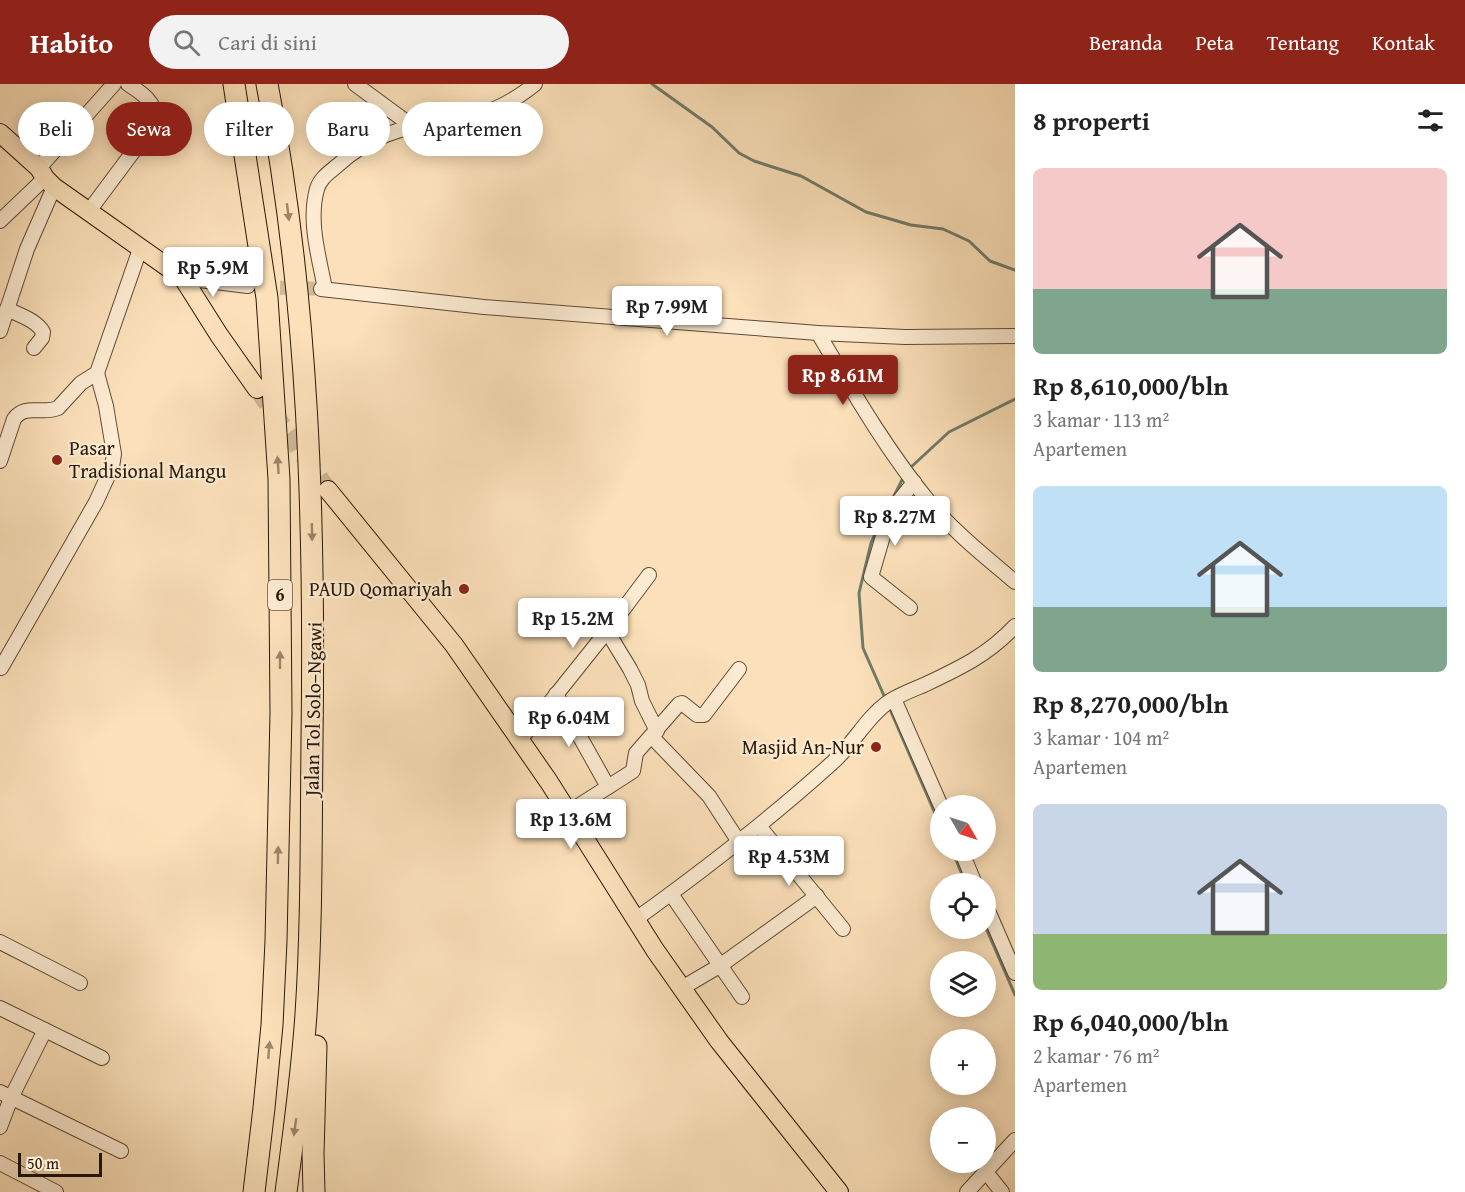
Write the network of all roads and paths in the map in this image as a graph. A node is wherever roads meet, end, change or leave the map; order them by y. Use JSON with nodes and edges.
{"nodes":[{"id":1,"x":114,"y":84,"type":"edge"},
{"id":2,"x":128,"y":84,"type":"edge"},
{"id":3,"x":234,"y":84,"type":"edge"},
{"id":4,"x":267,"y":84,"type":"edge"},
{"id":5,"x":355,"y":84,"type":"edge"},
{"id":6,"x":535,"y":84,"type":"edge"},
{"id":7,"x":505,"y":102,"type":"edge"},
{"id":8,"x":402,"y":119,"type":"edge"},
{"id":9,"x":402,"y":129,"type":"edge"},
{"id":10,"x":0,"y":133,"type":"edge"},
{"id":11,"x":46,"y":178,"type":"junction"},
{"id":12,"x":89,"y":212,"type":"junction"},
{"id":13,"x":0,"y":221,"type":"edge"},
{"id":14,"x":140,"y":249,"type":"junction"},
{"id":15,"x":183,"y":278,"type":"junction"},
{"id":16,"x":248,"y":286,"type":"tunnel mouth"},
{"id":17,"x":7,"y":309,"type":"junction"},
{"id":18,"x":0,"y":331,"type":"edge"},
{"id":19,"x":818,"y":333,"type":"junction"},
{"id":20,"x":1015,"y":336,"type":"edge"},
{"id":21,"x":34,"y":348,"type":"dead end"},
{"id":22,"x":97,"y":373,"type":"junction"},
{"id":23,"x":257,"y":389,"type":"tunnel mouth"},
{"id":24,"x":0,"y":461,"type":"edge"},
{"id":25,"x":913,"y":481,"type":"junction"},
{"id":26,"x":328,"y":490,"type":"tunnel mouth"},
{"id":27,"x":649,"y":575,"type":"dead end"},
{"id":28,"x":1015,"y":582,"type":"edge"},
{"id":29,"x":910,"y":608,"type":"dead end"},
{"id":30,"x":1015,"y":626,"type":"edge"},
{"id":31,"x":608,"y":631,"type":"junction"},
{"id":32,"x":0,"y":668,"type":"edge"},
{"id":33,"x":739,"y":669,"type":"dead end"},
{"id":34,"x":556,"y":694,"type":"junction"},
{"id":35,"x":891,"y":700,"type":"junction"},
{"id":36,"x":654,"y":734,"type":"junction"},
{"id":37,"x":520,"y":740,"type":"junction"},
{"id":38,"x":608,"y":787,"type":"junction"},
{"id":39,"x":936,"y":795,"type":"edge"},
{"id":40,"x":568,"y":812,"type":"junction"},
{"id":41,"x":759,"y":826,"type":"junction"},
{"id":42,"x":739,"y":842,"type":"junction"},
{"id":43,"x":311,"y":880,"type":"junction"},
{"id":44,"x":671,"y":894,"type":"junction"},
{"id":45,"x":817,"y":896,"type":"junction"},
{"id":46,"x":636,"y":919,"type":"junction"},
{"id":47,"x":843,"y":929,"type":"dead end"},
{"id":48,"x":996,"y":929,"type":"edge"},
{"id":49,"x":0,"y":942,"type":"edge"},
{"id":50,"x":721,"y":964,"type":"junction"},
{"id":51,"x":1015,"y":973,"type":"edge"},
{"id":52,"x":80,"y":984,"type":"dead end"},
{"id":53,"x":682,"y":988,"type":"junction"},
{"id":54,"x":742,"y":997,"type":"dead end"},
{"id":55,"x":0,"y":1008,"type":"edge"},
{"id":56,"x":45,"y":1030,"type":"junction"},
{"id":57,"x":102,"y":1058,"type":"dead end"},
{"id":58,"x":6,"y":1095,"type":"edge"},
{"id":59,"x":264,"y":1108,"type":"junction"},
{"id":60,"x":0,"y":1127,"type":"edge"},
{"id":61,"x":1015,"y":1140,"type":"edge"},
{"id":62,"x":121,"y":1151,"type":"dead end"},
{"id":63,"x":996,"y":1161,"type":"edge"},
{"id":64,"x":0,"y":1163,"type":"edge"},
{"id":65,"x":985,"y":1173,"type":"edge"},
{"id":66,"x":987,"y":1173,"type":"edge"},
{"id":67,"x":56,"y":1192,"type":"edge"},
{"id":68,"x":246,"y":1192,"type":"edge"},
{"id":69,"x":254,"y":1192,"type":"edge"},
{"id":70,"x":286,"y":1192,"type":"edge"},
{"id":71,"x":314,"y":1192,"type":"edge"},
{"id":72,"x":839,"y":1192,"type":"edge"},
{"id":73,"x":967,"y":1192,"type":"edge"},
{"id":74,"x":1002,"y":1192,"type":"edge"}],
"edges":[{"from":1,"to":11,"type":"street"},
{"from":2,"to":12,"type":"street"},
{"from":59,"to":3,"type":"highway","name":"Jalan Tol Solo–Ngawi","number":"6","one_way":true},
{"from":4,"to":43,"type":"highway","name":"Jalan Tol Solo–Ngawi","number":"6","one_way":true},
{"from":5,"to":8,"type":"street"},
{"from":6,"to":7,"type":"street"},
{"from":9,"to":19,"type":"street"},
{"from":10,"to":11,"type":"main road"},
{"from":11,"to":12,"type":"main road"},
{"from":11,"to":13,"type":"street"},
{"from":11,"to":17,"type":"street"},
{"from":12,"to":14,"type":"main road"},
{"from":14,"to":15,"type":"main road"},
{"from":14,"to":22,"type":"street"},
{"from":15,"to":16,"type":"street"},
{"from":15,"to":23,"type":"main road"},
{"from":17,"to":18,"type":"street"},
{"from":17,"to":21,"type":"street"},
{"from":19,"to":20,"type":"street"},
{"from":19,"to":25,"type":"street"},
{"from":22,"to":24,"type":"street"},
{"from":22,"to":32,"type":"street"},
{"from":25,"to":28,"type":"street"},
{"from":25,"to":29,"type":"street"},
{"from":26,"to":37,"type":"main road"},
{"from":27,"to":31,"type":"street"},
{"from":30,"to":35,"type":"street"},
{"from":31,"to":34,"type":"street"},
{"from":31,"to":36,"type":"street"},
{"from":33,"to":36,"type":"street"},
{"from":34,"to":37,"type":"street"},
{"from":34,"to":38,"type":"street"},
{"from":35,"to":39,"type":"street"},
{"from":35,"to":41,"type":"street"},
{"from":36,"to":38,"type":"street"},
{"from":36,"to":42,"type":"street"},
{"from":37,"to":40,"type":"main road"},
{"from":38,"to":40,"type":"street"},
{"from":40,"to":46,"type":"main road"},
{"from":41,"to":42,"type":"street"},
{"from":41,"to":45,"type":"street"},
{"from":42,"to":44,"type":"street"},
{"from":43,"to":70,"type":"highway","name":"Jalan Tol Solo–Ngawi","number":"6","one_way":true},
{"from":43,"to":71,"type":"highway"},
{"from":44,"to":46,"type":"street"},
{"from":44,"to":50,"type":"street"},
{"from":45,"to":47,"type":"street"},
{"from":45,"to":50,"type":"street"},
{"from":46,"to":53,"type":"main road"},
{"from":48,"to":51,"type":"street"},
{"from":49,"to":52,"type":"street"},
{"from":50,"to":53,"type":"street"},
{"from":50,"to":54,"type":"street"},
{"from":53,"to":72,"type":"main road"},
{"from":55,"to":56,"type":"street"},
{"from":56,"to":57,"type":"street"},
{"from":56,"to":58,"type":"street"},
{"from":58,"to":60,"type":"street"},
{"from":58,"to":62,"type":"street"},
{"from":59,"to":68,"type":"highway"},
{"from":59,"to":69,"type":"highway","name":"Jalan Tol Solo–Ngawi","number":"6"},
{"from":61,"to":63,"type":"street"},
{"from":64,"to":67,"type":"street"},
{"from":65,"to":73,"type":"street"},
{"from":66,"to":74,"type":"street"}]}
